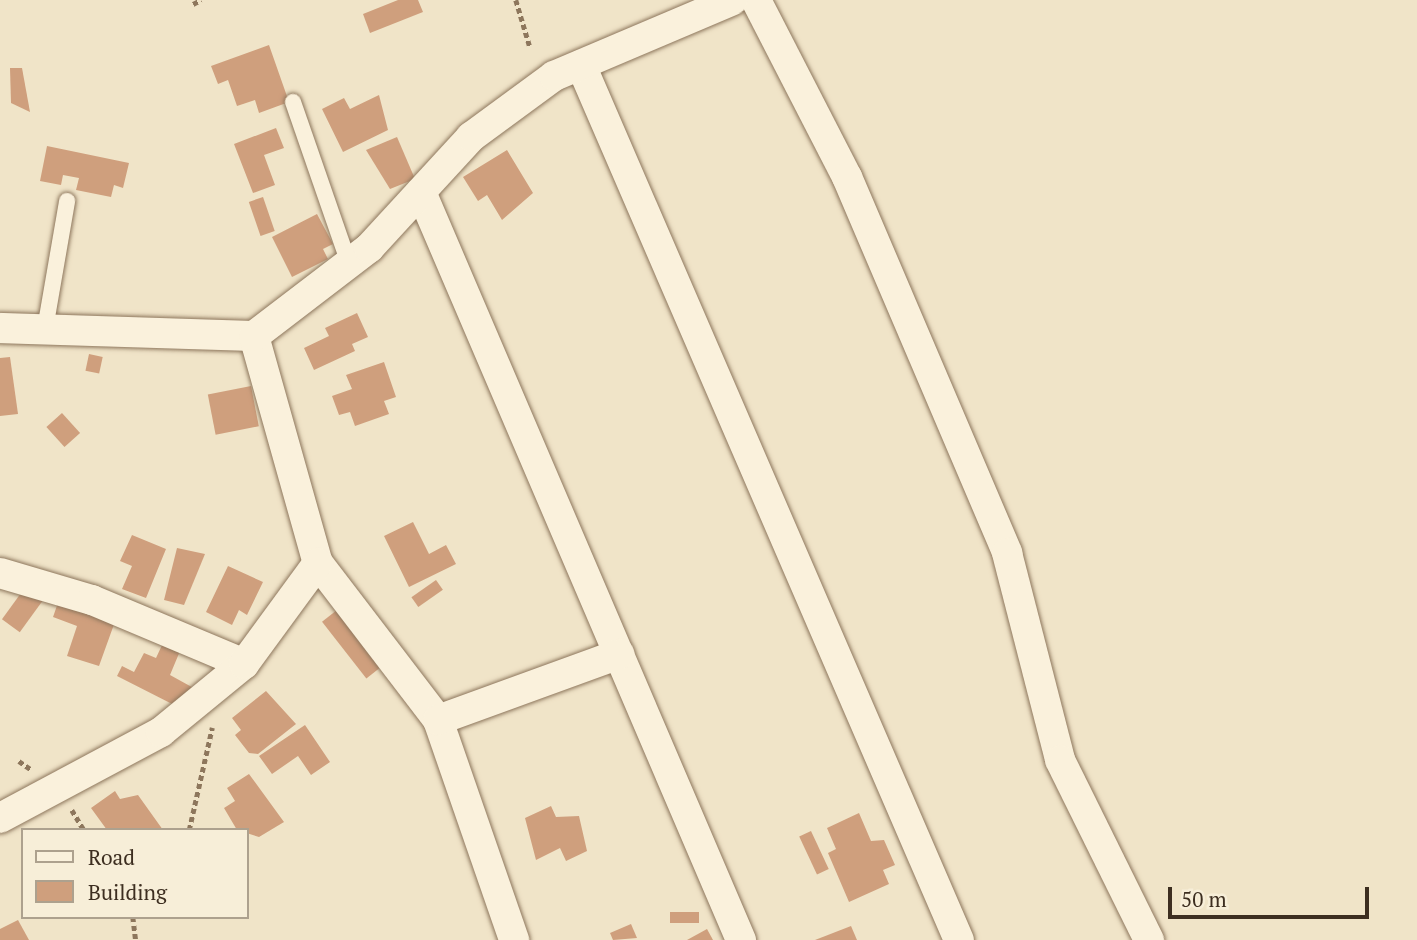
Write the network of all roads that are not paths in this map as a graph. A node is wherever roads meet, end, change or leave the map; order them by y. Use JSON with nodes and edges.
{"nodes":[{"id":1,"x":733,"y":0,"type":"edge"},
{"id":2,"x":756,"y":0,"type":"edge"},
{"id":3,"x":581,"y":65,"type":"junction"},
{"id":4,"x":293,"y":102,"type":"dead end"},
{"id":5,"x":421,"y":192,"type":"junction"},
{"id":6,"x":67,"y":201,"type":"dead end"},
{"id":7,"x":349,"y":264,"type":"junction"},
{"id":8,"x":0,"y":328,"type":"edge"},
{"id":9,"x":45,"y":330,"type":"junction"},
{"id":10,"x":254,"y":336,"type":"junction"},
{"id":11,"x":318,"y":563,"type":"junction"},
{"id":12,"x":0,"y":573,"type":"edge"},
{"id":13,"x":619,"y":654,"type":"junction"},
{"id":14,"x":244,"y":664,"type":"junction"},
{"id":15,"x":438,"y":720,"type":"junction"},
{"id":16,"x":0,"y":818,"type":"edge"},
{"id":17,"x":514,"y":940,"type":"edge"},
{"id":18,"x":741,"y":940,"type":"edge"},
{"id":19,"x":959,"y":940,"type":"edge"},
{"id":20,"x":1149,"y":940,"type":"edge"}],
"edges":[{"from":1,"to":3,"type":"street"},
{"from":2,"to":20,"type":"street"},
{"from":3,"to":5,"type":"street"},
{"from":3,"to":19,"type":"street"},
{"from":4,"to":7,"type":"lane"},
{"from":5,"to":7,"type":"street"},
{"from":5,"to":13,"type":"street"},
{"from":6,"to":9,"type":"lane"},
{"from":7,"to":10,"type":"street"},
{"from":8,"to":9,"type":"street"},
{"from":9,"to":10,"type":"street"},
{"from":10,"to":11,"type":"street"},
{"from":11,"to":14,"type":"street"},
{"from":11,"to":15,"type":"street"},
{"from":12,"to":14,"type":"street"},
{"from":13,"to":15,"type":"street"},
{"from":13,"to":18,"type":"street"},
{"from":14,"to":16,"type":"street"},
{"from":15,"to":17,"type":"street"}]}
